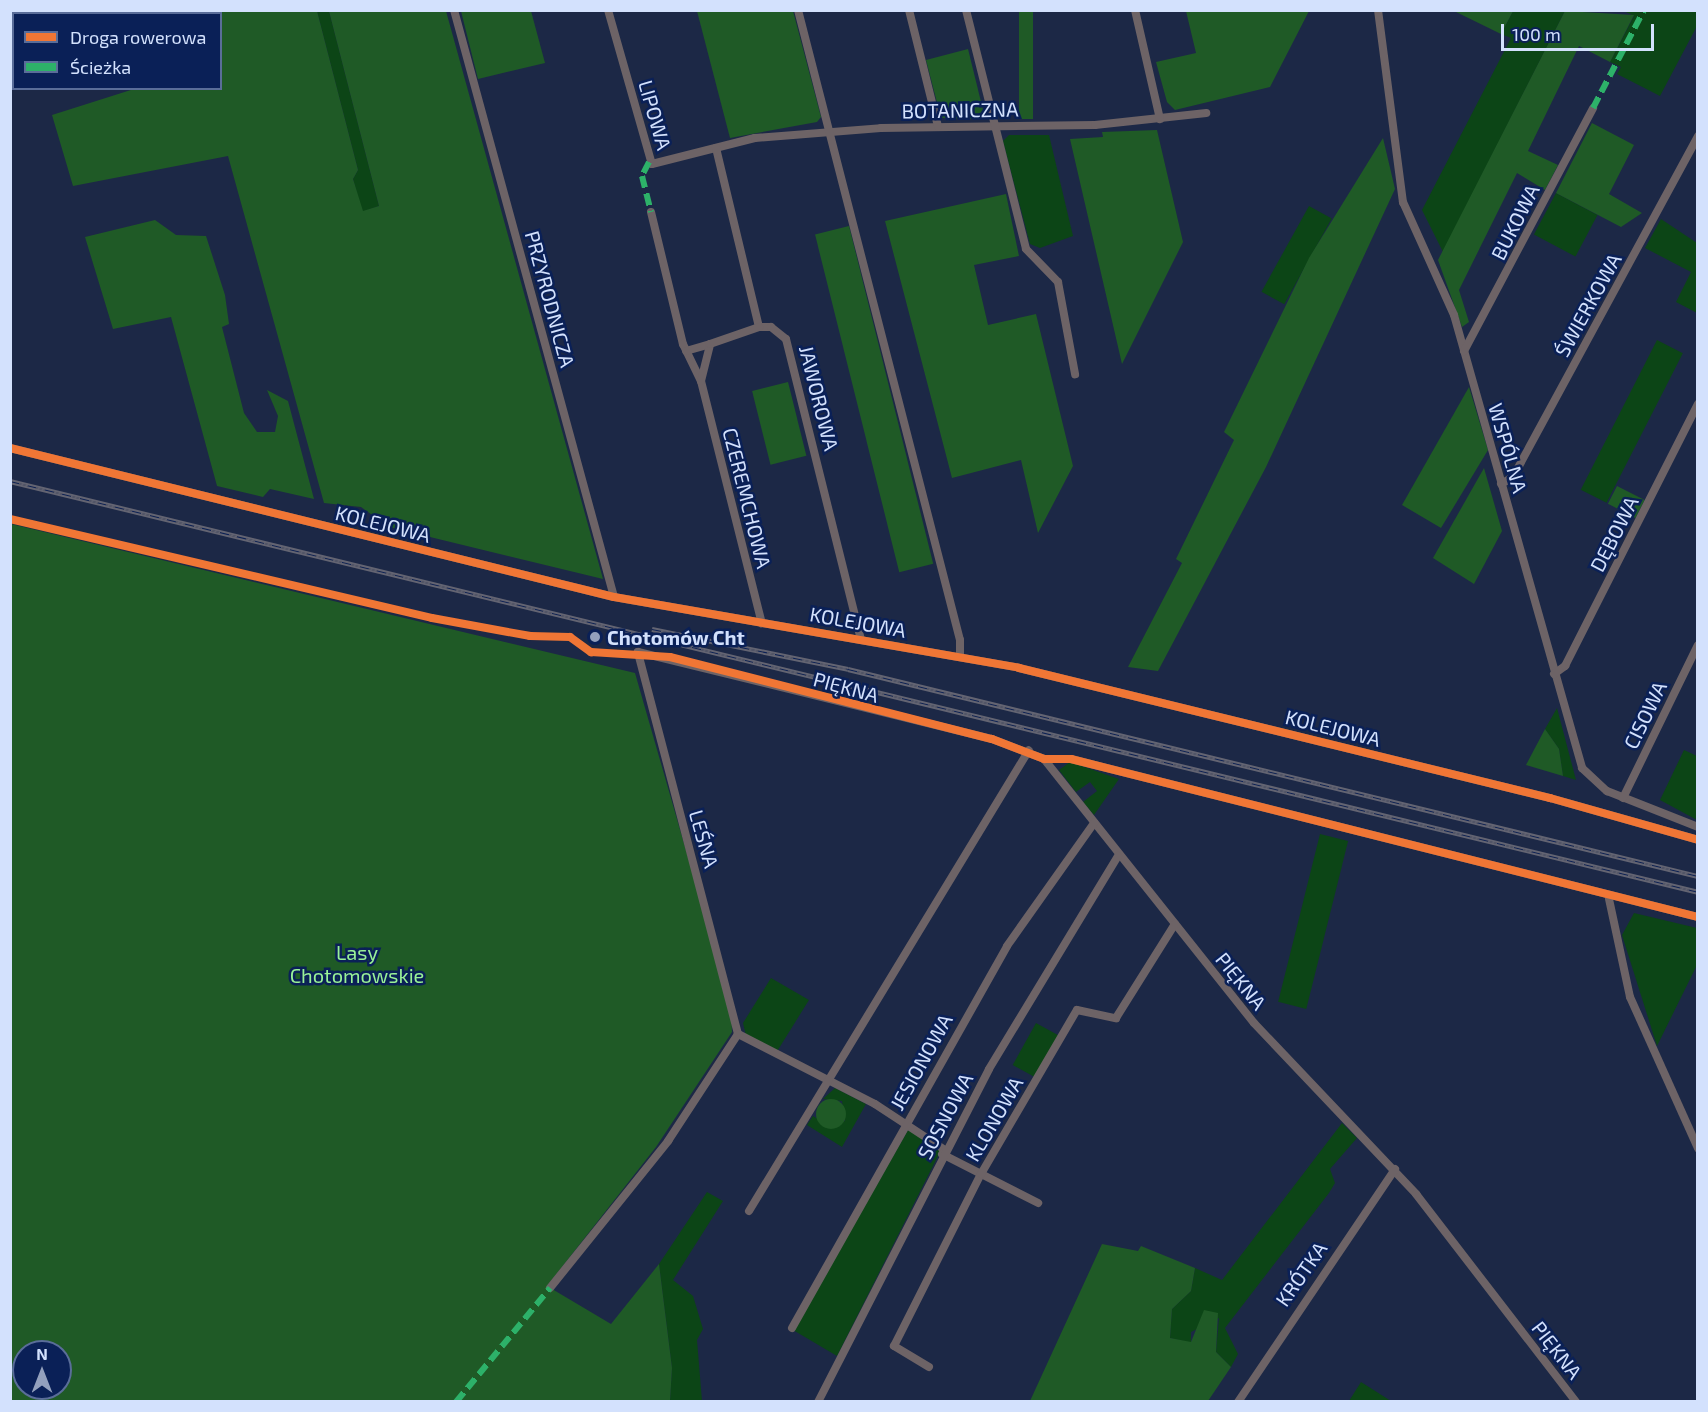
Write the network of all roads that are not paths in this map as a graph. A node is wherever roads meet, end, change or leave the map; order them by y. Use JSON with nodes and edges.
{"nodes":[{"id":1,"x":454,"y":10,"type":"edge"},
{"id":2,"x":608,"y":10,"type":"edge"},
{"id":3,"x":798,"y":10,"type":"edge"},
{"id":4,"x":909,"y":10,"type":"edge"},
{"id":5,"x":966,"y":10,"type":"edge"},
{"id":6,"x":1135,"y":10,"type":"edge"},
{"id":7,"x":1378,"y":10,"type":"edge"},
{"id":8,"x":1593,"y":108,"type":"dead end"},
{"id":9,"x":1206,"y":112,"type":"dead end"},
{"id":10,"x":1161,"y":119,"type":"junction"},
{"id":11,"x":993,"y":124,"type":"junction"},
{"id":12,"x":938,"y":126,"type":"junction"},
{"id":13,"x":831,"y":132,"type":"junction"},
{"id":14,"x":1698,"y":136,"type":"edge"},
{"id":15,"x":716,"y":148,"type":"junction"},
{"id":16,"x":651,"y":212,"type":"dead end"},
{"id":17,"x":759,"y":327,"type":"junction"},
{"id":18,"x":710,"y":344,"type":"junction"},
{"id":19,"x":686,"y":351,"type":"junction"},
{"id":20,"x":1464,"y":351,"type":"junction"},
{"id":21,"x":1075,"y":374,"type":"dead end"},
{"id":22,"x":701,"y":381,"type":"junction"},
{"id":23,"x":1698,"y":404,"type":"edge"},
{"id":24,"x":10,"y":448,"type":"edge"},
{"id":25,"x":1501,"y":484,"type":"junction"},
{"id":26,"x":614,"y":597,"type":"junction"},
{"id":27,"x":762,"y":623,"type":"junction"},
{"id":28,"x":861,"y":640,"type":"junction"},
{"id":29,"x":1698,"y":645,"type":"edge"},
{"id":30,"x":638,"y":652,"type":"joint"},
{"id":31,"x":960,"y":656,"type":"junction"},
{"id":32,"x":1554,"y":674,"type":"junction"},
{"id":33,"x":1029,"y":750,"type":"junction"},
{"id":34,"x":1044,"y":759,"type":"junction"},
{"id":35,"x":1623,"y":798,"type":"junction"},
{"id":36,"x":1094,"y":823,"type":"junction"},
{"id":37,"x":1698,"y":826,"type":"edge"},
{"id":38,"x":1698,"y":840,"type":"edge"},
{"id":39,"x":1118,"y":856,"type":"junction"},
{"id":40,"x":1609,"y":899,"type":"junction"},
{"id":41,"x":1698,"y":917,"type":"edge"},
{"id":42,"x":1175,"y":924,"type":"junction"},
{"id":43,"x":738,"y":1034,"type":"junction"},
{"id":44,"x":829,"y":1080,"type":"junction"},
{"id":45,"x":905,"y":1124,"type":"junction"},
{"id":46,"x":1698,"y":1148,"type":"edge"},
{"id":47,"x":944,"y":1152,"type":"junction"},
{"id":48,"x":1395,"y":1169,"type":"junction"},
{"id":49,"x":981,"y":1174,"type":"junction"},
{"id":50,"x":1038,"y":1203,"type":"dead end"},
{"id":51,"x":749,"y":1211,"type":"dead end"},
{"id":52,"x":550,"y":1288,"type":"dead end"},
{"id":53,"x":792,"y":1328,"type":"dead end"},
{"id":54,"x":928,"y":1367,"type":"dead end"},
{"id":55,"x":1569,"y":1393,"type":"junction"},
{"id":56,"x":818,"y":1401,"type":"edge"},
{"id":57,"x":1238,"y":1401,"type":"edge"},
{"id":58,"x":1564,"y":1401,"type":"edge"},
{"id":59,"x":1576,"y":1401,"type":"edge"}],
"edges":[{"from":1,"to":26,"type":"street","name":"PRZYRODNICZA"},
{"from":2,"to":15,"type":"street","name":"LIPOWA"},
{"from":3,"to":13,"type":"street"},
{"from":4,"to":12,"type":"street"},
{"from":5,"to":11,"type":"street"},
{"from":6,"to":10,"type":"street"},
{"from":7,"to":20,"type":"street","name":"WSPÓLNA"},
{"from":8,"to":20,"type":"street","name":"BUKOWA"},
{"from":9,"to":10,"type":"street","name":"BOTANICZNA"},
{"from":10,"to":11,"type":"street","name":"BOTANICZNA"},
{"from":11,"to":12,"type":"street","name":"BOTANICZNA"},
{"from":11,"to":21,"type":"street"},
{"from":12,"to":13,"type":"street","name":"BOTANICZNA"},
{"from":13,"to":15,"type":"street","name":"BOTANICZNA"},
{"from":13,"to":31,"type":"street"},
{"from":14,"to":25,"type":"street","name":"ŚWIERKOWA"},
{"from":15,"to":17,"type":"street"},
{"from":16,"to":19,"type":"street","name":"CZEREMCHOWA"},
{"from":17,"to":18,"type":"street"},
{"from":17,"to":28,"type":"street","name":"JAWOROWA"},
{"from":18,"to":19,"type":"street"},
{"from":18,"to":22,"type":"street","name":"CZEREMCHOWA"},
{"from":19,"to":22,"type":"street","name":"CZEREMCHOWA"},
{"from":20,"to":25,"type":"street","name":"WSPÓLNA"},
{"from":22,"to":27,"type":"street","name":"CZEREMCHOWA"},
{"from":23,"to":32,"type":"street","name":"DĘBOWA"},
{"from":24,"to":26,"type":"street","name":"KOLEJOWA"},
{"from":25,"to":32,"type":"street","name":"WSPÓLNA"},
{"from":26,"to":27,"type":"street","name":"KOLEJOWA"},
{"from":27,"to":28,"type":"street","name":"KOLEJOWA"},
{"from":28,"to":31,"type":"street","name":"KOLEJOWA"},
{"from":29,"to":35,"type":"street","name":"CISOWA"},
{"from":30,"to":33,"type":"street","name":"PIĘKNA"},
{"from":30,"to":43,"type":"street","name":"LEŚNA"},
{"from":31,"to":38,"type":"street","name":"KOLEJOWA"},
{"from":32,"to":35,"type":"street","name":"WSPÓLNA"},
{"from":33,"to":34,"type":"street","name":"PIĘKNA"},
{"from":33,"to":44,"type":"street"},
{"from":34,"to":36,"type":"street","name":"PIĘKNA"},
{"from":34,"to":40,"type":"street"},
{"from":35,"to":37,"type":"street","name":"WSPÓLNA"},
{"from":36,"to":39,"type":"street","name":"PIĘKNA"},
{"from":36,"to":45,"type":"street","name":"JESIONOWA"},
{"from":39,"to":42,"type":"street","name":"PIĘKNA"},
{"from":39,"to":47,"type":"street","name":"SOSNOWA"},
{"from":40,"to":41,"type":"street"},
{"from":40,"to":46,"type":"street"},
{"from":42,"to":48,"type":"street","name":"PIĘKNA"},
{"from":42,"to":49,"type":"street","name":"KLONOWA"},
{"from":43,"to":44,"type":"street"},
{"from":43,"to":52,"type":"street"},
{"from":44,"to":45,"type":"street"},
{"from":44,"to":51,"type":"street"},
{"from":45,"to":47,"type":"street"},
{"from":45,"to":53,"type":"street","name":"JESIONOWA"},
{"from":47,"to":49,"type":"street"},
{"from":47,"to":56,"type":"street","name":"SOSNOWA"},
{"from":48,"to":55,"type":"street","name":"PIĘKNA"},
{"from":48,"to":57,"type":"street","name":"KRÓTKA"},
{"from":49,"to":50,"type":"street"},
{"from":49,"to":54,"type":"street","name":"KLONOWA"},
{"from":55,"to":58,"type":"street"},
{"from":55,"to":59,"type":"street","name":"PIĘKNA"}]}
